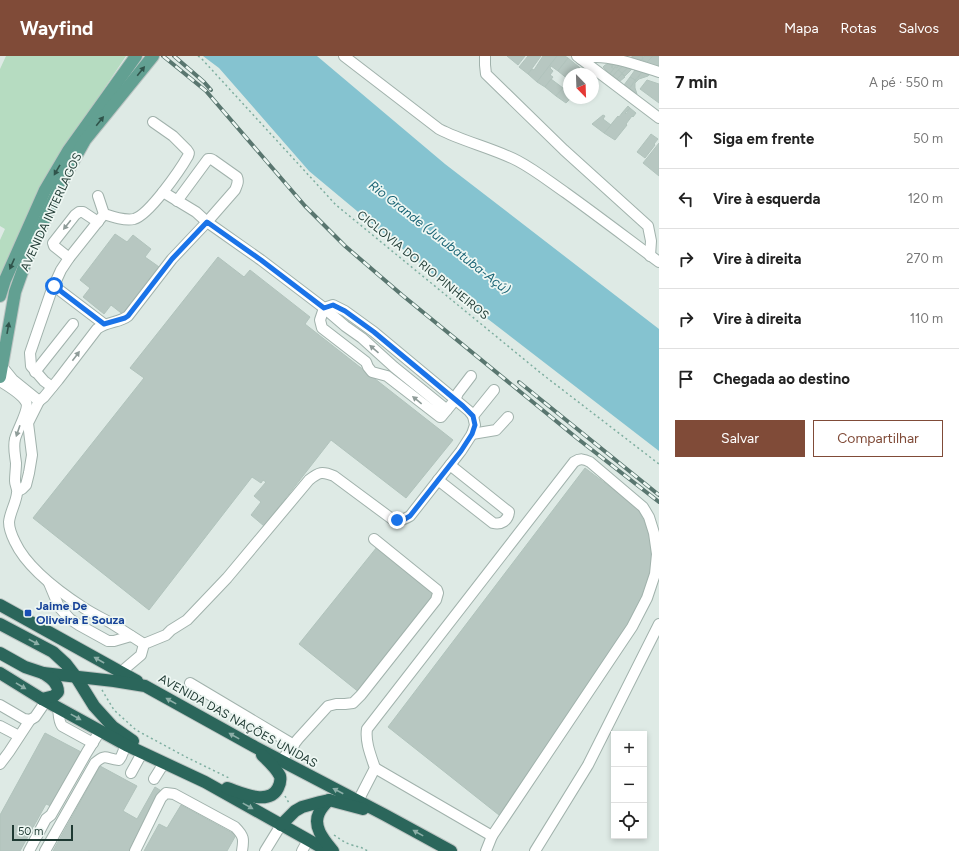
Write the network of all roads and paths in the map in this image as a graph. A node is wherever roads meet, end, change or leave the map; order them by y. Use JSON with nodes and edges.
{"nodes":[{"id":1,"x":136,"y":56,"type":"edge"},
{"id":2,"x":152,"y":56,"type":"edge"},
{"id":3,"x":198,"y":56,"type":"edge"},
{"id":4,"x":344,"y":56,"type":"edge"},
{"id":5,"x":485,"y":56,"type":"edge"},
{"id":6,"x":600,"y":56,"type":"edge"},
{"id":7,"x":579,"y":57,"type":"edge"},
{"id":8,"x":659,"y":72,"type":"edge"},
{"id":9,"x":124,"y":83,"type":"junction"},
{"id":10,"x":659,"y":118,"type":"edge"},
{"id":11,"x":153,"y":122,"type":"dead end"},
{"id":12,"x":163,"y":192,"type":"junction"},
{"id":13,"x":98,"y":196,"type":"dead end"},
{"id":14,"x":177,"y":201,"type":"junction"},
{"id":15,"x":101,"y":218,"type":"junction"},
{"id":16,"x":207,"y":222,"type":"junction"},
{"id":17,"x":650,"y":256,"type":"junction"},
{"id":18,"x":69,"y":258,"type":"junction"},
{"id":19,"x":659,"y":262,"type":"edge"},
{"id":20,"x":54,"y":286,"type":"junction"},
{"id":21,"x":0,"y":296,"type":"edge"},
{"id":22,"x":324,"y":308,"type":"junction"},
{"id":23,"x":73,"y":324,"type":"dead end"},
{"id":24,"x":104,"y":324,"type":"junction"},
{"id":25,"x":392,"y":365,"type":"junction"},
{"id":26,"x":1,"y":369,"type":"edge"},
{"id":27,"x":35,"y":372,"type":"junction"},
{"id":28,"x":384,"y":375,"type":"junction"},
{"id":29,"x":471,"y":376,"type":"dead end"},
{"id":30,"x":0,"y":381,"type":"edge"},
{"id":31,"x":52,"y":387,"type":"junction"},
{"id":32,"x":494,"y":390,"type":"dead end"},
{"id":33,"x":455,"y":400,"type":"junction"},
{"id":34,"x":38,"y":401,"type":"junction"},
{"id":35,"x":447,"y":410,"type":"junction"},
{"id":36,"x":473,"y":416,"type":"junction"},
{"id":37,"x":508,"y":417,"type":"dead end"},
{"id":38,"x":472,"y":434,"type":"junction"},
{"id":39,"x":14,"y":449,"type":"junction"},
{"id":40,"x":31,"y":460,"type":"junction"},
{"id":41,"x":16,"y":463,"type":"junction"},
{"id":42,"x":659,"y":464,"type":"edge"},
{"id":43,"x":450,"y":465,"type":"junction"},
{"id":44,"x":438,"y":480,"type":"junction"},
{"id":45,"x":18,"y":491,"type":"junction"},
{"id":46,"x":374,"y":540,"type":"dead end"},
{"id":47,"x":49,"y":582,"type":"junction"},
{"id":48,"x":0,"y":605,"type":"edge"},
{"id":49,"x":0,"y":624,"type":"edge"},
{"id":50,"x":659,"y":624,"type":"edge"},
{"id":51,"x":131,"y":636,"type":"junction"},
{"id":52,"x":144,"y":644,"type":"junction"},
{"id":53,"x":0,"y":653,"type":"edge"},
{"id":54,"x":120,"y":672,"type":"junction"},
{"id":55,"x":0,"y":673,"type":"edge"},
{"id":56,"x":43,"y":673,"type":"junction"},
{"id":57,"x":76,"y":677,"type":"junction"},
{"id":58,"x":190,"y":683,"type":"dead end"},
{"id":59,"x":145,"y":686,"type":"junction"},
{"id":60,"x":100,"y":688,"type":"dead end"},
{"id":61,"x":44,"y":700,"type":"junction"},
{"id":62,"x":0,"y":705,"type":"edge"},
{"id":63,"x":58,"y":708,"type":"junction"},
{"id":64,"x":30,"y":720,"type":"junction"},
{"id":65,"x":0,"y":726,"type":"edge"},
{"id":66,"x":100,"y":731,"type":"junction"},
{"id":67,"x":19,"y":736,"type":"junction"},
{"id":68,"x":93,"y":743,"type":"junction"},
{"id":69,"x":126,"y":745,"type":"junction"},
{"id":70,"x":294,"y":745,"type":"junction"},
{"id":71,"x":255,"y":748,"type":"junction"},
{"id":72,"x":4,"y":750,"type":"edge"},
{"id":73,"x":142,"y":753,"type":"junction"},
{"id":74,"x":281,"y":761,"type":"junction"},
{"id":75,"x":164,"y":762,"type":"junction"},
{"id":76,"x":0,"y":764,"type":"edge"},
{"id":77,"x":375,"y":768,"type":"junction"},
{"id":78,"x":131,"y":773,"type":"dead end"},
{"id":79,"x":231,"y":778,"type":"dead end"},
{"id":80,"x":154,"y":779,"type":"dead end"},
{"id":81,"x":204,"y":782,"type":"junction"},
{"id":82,"x":276,"y":792,"type":"junction"},
{"id":83,"x":329,"y":800,"type":"junction"},
{"id":84,"x":358,"y":801,"type":"junction"},
{"id":85,"x":295,"y":811,"type":"junction"},
{"id":86,"x":385,"y":815,"type":"junction"},
{"id":87,"x":281,"y":825,"type":"junction"},
{"id":88,"x":332,"y":834,"type":"dead end"},
{"id":89,"x":492,"y":836,"type":"junction"},
{"id":90,"x":308,"y":840,"type":"junction"},
{"id":91,"x":29,"y":851,"type":"edge"},
{"id":92,"x":45,"y":851,"type":"edge"},
{"id":93,"x":135,"y":851,"type":"edge"},
{"id":94,"x":242,"y":851,"type":"edge"},
{"id":95,"x":265,"y":851,"type":"edge"},
{"id":96,"x":302,"y":851,"type":"edge"},
{"id":97,"x":328,"y":851,"type":"edge"},
{"id":98,"x":333,"y":851,"type":"edge"},
{"id":99,"x":368,"y":851,"type":"edge"},
{"id":100,"x":451,"y":851,"type":"edge"},
{"id":101,"x":486,"y":851,"type":"edge"},
{"id":102,"x":535,"y":851,"type":"edge"}],
"edges":[{"from":1,"to":9,"type":"main road"},
{"from":9,"to":2,"type":"main road","one_way":true},
{"from":3,"to":42,"type":"path","name":"CICLOVIA DO RIO PINHEIROS"},
{"from":4,"to":17,"type":"street"},
{"from":5,"to":17,"type":"street"},
{"from":6,"to":7,"type":"street"},
{"from":6,"to":8,"type":"street"},
{"from":7,"to":10,"type":"street"},
{"from":9,"to":21,"type":"main road","name":"AVENIDA INTERLAGOS","one_way":true},
{"from":26,"to":9,"type":"main road","name":"AVENIDA INTERLAGOS","one_way":true},
{"from":11,"to":12,"type":"street"},
{"from":12,"to":14,"type":"street"},
{"from":12,"to":15,"type":"street"},
{"from":13,"to":15,"type":"street"},
{"from":14,"to":16,"type":"street"},
{"from":14,"to":16,"type":"street"},
{"from":15,"to":18,"type":"street"},
{"from":15,"to":18,"type":"street","one_way":true},
{"from":16,"to":22,"type":"street"},
{"from":16,"to":24,"type":"street"},
{"from":17,"to":19,"type":"street"},
{"from":18,"to":20,"type":"street"},
{"from":20,"to":24,"type":"street"},
{"from":20,"to":27,"type":"street"},
{"from":25,"to":22,"type":"street","one_way":true},
{"from":22,"to":28,"type":"street"},
{"from":22,"to":33,"type":"street"},
{"from":23,"to":27,"type":"street"},
{"from":31,"to":24,"type":"street","one_way":true},
{"from":25,"to":28,"type":"street"},
{"from":25,"to":35,"type":"street"},
{"from":26,"to":34,"type":"street"},
{"from":27,"to":31,"type":"street"},
{"from":35,"to":28,"type":"street","one_way":true},
{"from":29,"to":33,"type":"street"},
{"from":30,"to":39,"type":"street","one_way":true},
{"from":31,"to":34,"type":"street"},
{"from":32,"to":36,"type":"street"},
{"from":33,"to":35,"type":"street"},
{"from":33,"to":36,"type":"street"},
{"from":34,"to":40,"type":"street"},
{"from":36,"to":38,"type":"street"},
{"from":37,"to":38,"type":"street"},
{"from":38,"to":43,"type":"street"},
{"from":39,"to":40,"type":"street"},
{"from":39,"to":41,"type":"street"},
{"from":40,"to":41,"type":"street"},
{"from":40,"to":45,"type":"street"},
{"from":41,"to":45,"type":"street"},
{"from":43,"to":44,"type":"street"},
{"from":43,"to":44,"type":"street"},
{"from":44,"to":52,"type":"street"},
{"from":45,"to":47,"type":"street"},
{"from":46,"to":70,"type":"street"},
{"from":47,"to":51,"type":"street"},
{"from":47,"to":51,"type":"street"},
{"from":54,"to":48,"type":"highway","one_way":true},
{"from":49,"to":57,"type":"highway","one_way":true},
{"from":50,"to":102,"type":"street"},
{"from":51,"to":52,"type":"street"},
{"from":52,"to":54,"type":"street"},
{"from":53,"to":56,"type":"highway","name":"AVENIDA DAS NAÇÕES UNIDAS"},
{"from":54,"to":59,"type":"highway"},
{"from":55,"to":61,"type":"highway","one_way":true},
{"from":56,"to":57,"type":"highway","name":"AVENIDA DAS NAÇÕES UNIDAS"},
{"from":56,"to":61,"type":"highway"},
{"from":57,"to":59,"type":"highway","name":"AVENIDA DAS NAÇÕES UNIDAS"},
{"from":57,"to":75,"type":"highway"},
{"from":58,"to":70,"type":"street"},
{"from":71,"to":59,"type":"highway","name":"AVENIDA DAS NAÇÕES UNIDAS","one_way":true},
{"from":60,"to":79,"type":"path"},
{"from":61,"to":63,"type":"highway"},
{"from":61,"to":64,"type":"street"},
{"from":62,"to":64,"type":"street"},
{"from":63,"to":66,"type":"highway","one_way":true},
{"from":63,"to":68,"type":"street"},
{"from":64,"to":67,"type":"street"},
{"from":65,"to":67,"type":"street"},
{"from":66,"to":68,"type":"street"},
{"from":66,"to":69,"type":"highway"},
{"from":67,"to":72,"type":"street"},
{"from":68,"to":91,"type":"street"},
{"from":69,"to":73,"type":"highway"},
{"from":69,"to":92,"type":"street"},
{"from":70,"to":74,"type":"street"},
{"from":71,"to":74,"type":"highway","name":"AVENIDA DAS NAÇÕES UNIDAS"},
{"from":71,"to":82,"type":"highway"},
{"from":72,"to":76,"type":"street"},
{"from":73,"to":75,"type":"highway"},
{"from":73,"to":78,"type":"street"},
{"from":84,"to":74,"type":"highway","name":"AVENIDA DAS NAÇÕES UNIDAS","one_way":true},
{"from":75,"to":80,"type":"street"},
{"from":75,"to":81,"type":"highway"},
{"from":77,"to":84,"type":"street"},
{"from":77,"to":89,"type":"street"},
{"from":77,"to":89,"type":"street"},
{"from":81,"to":82,"type":"highway"},
{"from":81,"to":87,"type":"highway","one_way":true},
{"from":82,"to":85,"type":"path"},
{"from":83,"to":85,"type":"highway"},
{"from":83,"to":86,"type":"highway"},
{"from":83,"to":98,"type":"highway"},
{"from":84,"to":86,"type":"highway","name":"AVENIDA DAS NAÇÕES UNIDAS"},
{"from":85,"to":87,"type":"highway"},
{"from":100,"to":86,"type":"highway","name":"AVENIDA DAS NAÇÕES UNIDAS","one_way":true},
{"from":87,"to":90,"type":"highway"},
{"from":87,"to":95,"type":"street"},
{"from":88,"to":99,"type":"path"},
{"from":89,"to":101,"type":"street"},
{"from":90,"to":96,"type":"street"},
{"from":90,"to":97,"type":"highway"},
{"from":93,"to":94,"type":"street"}]}
